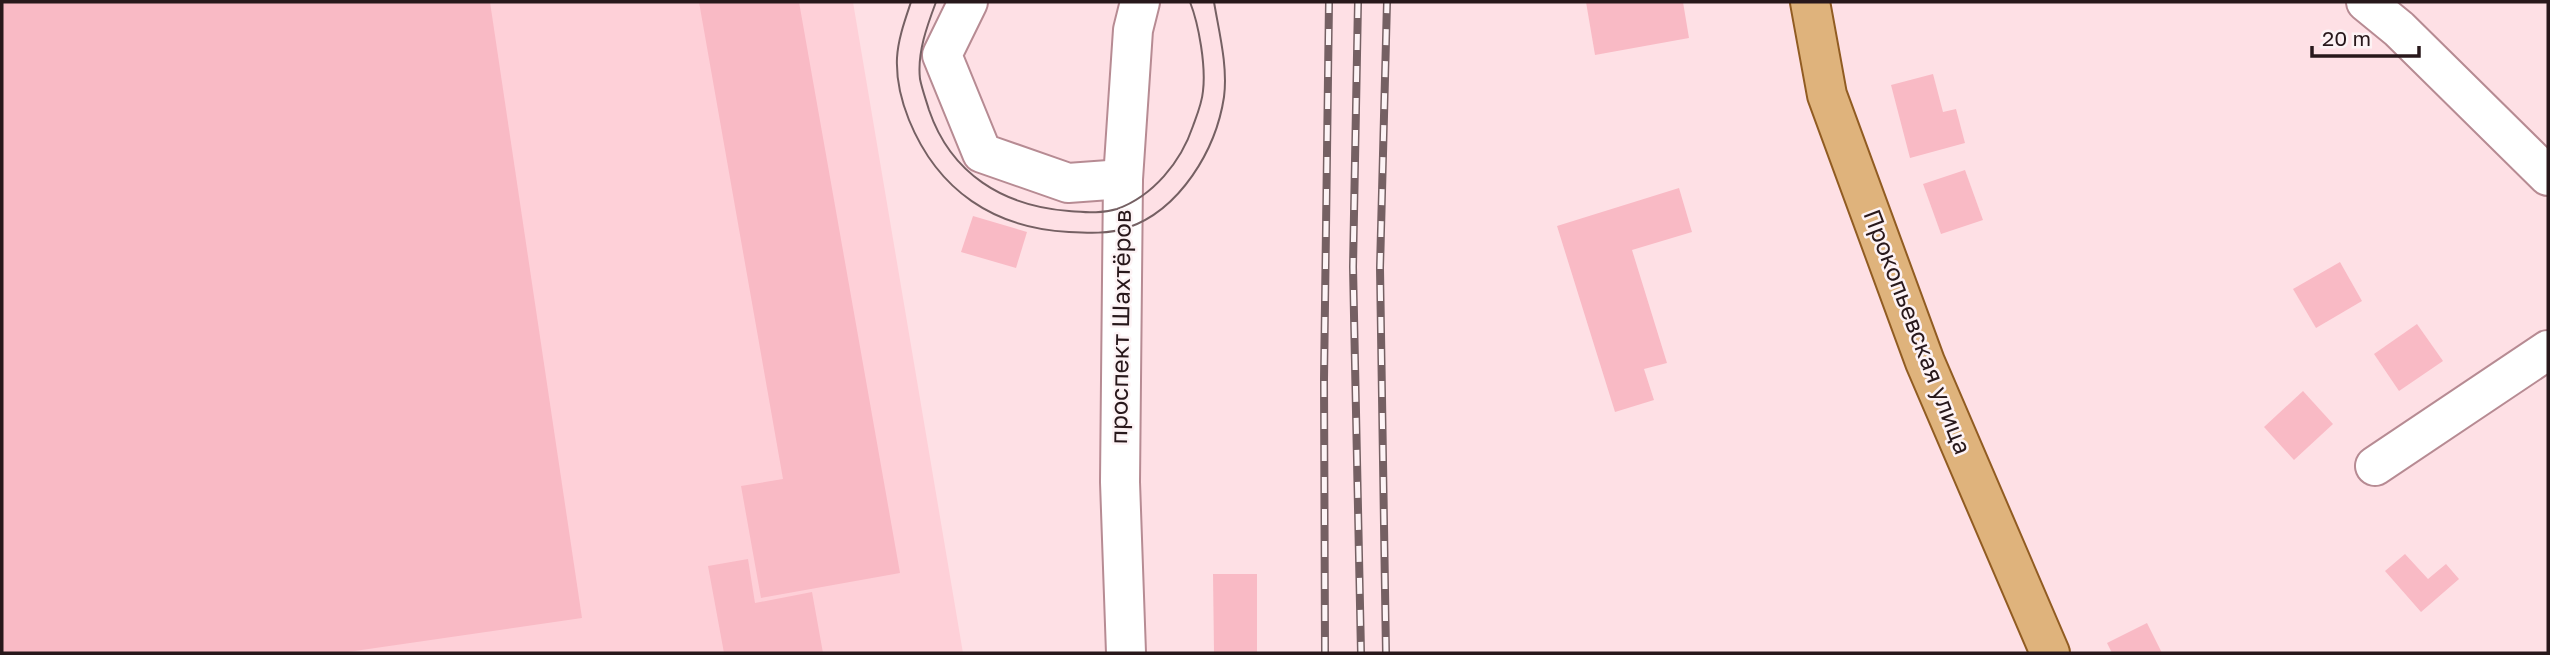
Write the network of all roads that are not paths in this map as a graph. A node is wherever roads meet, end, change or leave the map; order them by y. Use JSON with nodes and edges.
{"nodes":[{"id":1,"x":968,"y":2,"type":"edge"},
{"id":2,"x":1810,"y":2,"type":"edge"},
{"id":3,"x":2366,"y":2,"type":"edge"},
{"id":4,"x":1132,"y":11,"type":"edge"},
{"id":5,"x":2548,"y":176,"type":"edge"},
{"id":6,"x":1123,"y":179,"type":"junction"},
{"id":7,"x":2548,"y":350,"type":"edge"},
{"id":8,"x":2375,"y":466,"type":"dead end"},
{"id":9,"x":1126,"y":653,"type":"edge"},
{"id":10,"x":2050,"y":653,"type":"edge"}],
"edges":[{"from":1,"to":6,"type":"street"},
{"from":2,"to":10,"type":"main road","name":"Прокопьевская улица"},
{"from":3,"to":5,"type":"street"},
{"from":4,"to":6,"type":"street","name":"проспект Шахтёров"},
{"from":6,"to":9,"type":"street","name":"проспект Шахтёров"},
{"from":7,"to":8,"type":"street"}]}
